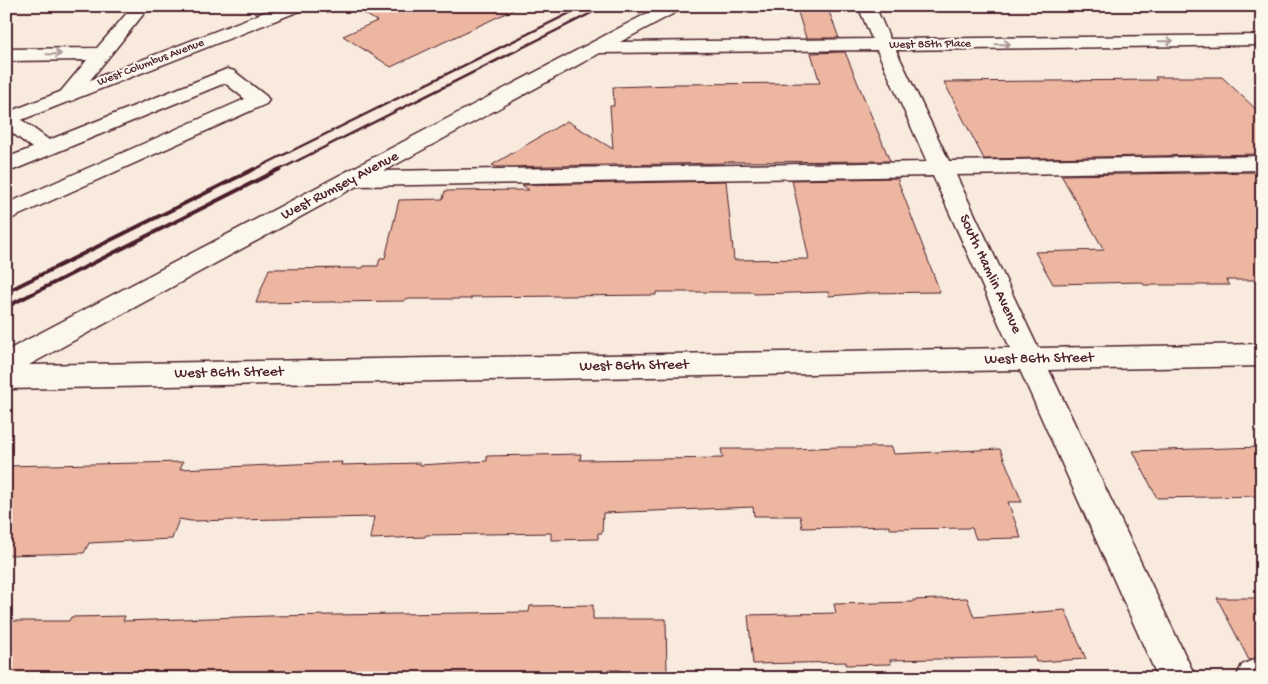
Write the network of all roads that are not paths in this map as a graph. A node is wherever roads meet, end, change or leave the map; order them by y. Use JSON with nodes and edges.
{"nodes":[{"id":1,"x":142,"y":6,"type":"edge"},
{"id":2,"x":296,"y":6,"type":"edge"},
{"id":3,"x":674,"y":6,"type":"edge"},
{"id":4,"x":866,"y":6,"type":"edge"},
{"id":5,"x":1262,"y":40,"type":"edge"},
{"id":6,"x":884,"y":45,"type":"junction"},
{"id":7,"x":598,"y":48,"type":"junction"},
{"id":8,"x":102,"y":54,"type":"junction"},
{"id":9,"x":6,"y":55,"type":"edge"},
{"id":10,"x":67,"y":96,"type":"junction"},
{"id":11,"x":7,"y":120,"type":"edge"},
{"id":12,"x":1262,"y":164,"type":"edge"},
{"id":13,"x":6,"y":166,"type":"edge"},
{"id":14,"x":46,"y":168,"type":"junction"},
{"id":15,"x":941,"y":168,"type":"junction"},
{"id":16,"x":354,"y":179,"type":"junction"},
{"id":17,"x":6,"y":213,"type":"edge"},
{"id":18,"x":1262,"y":355,"type":"edge"},
{"id":19,"x":1030,"y":359,"type":"junction"},
{"id":20,"x":6,"y":364,"type":"edge"},
{"id":21,"x":6,"y":377,"type":"edge"},
{"id":22,"x":1177,"y":678,"type":"edge"},
{"id":23,"x":1255,"y":678,"type":"edge"},
{"id":24,"x":1262,"y":678,"type":"edge"}],
"edges":[{"from":1,"to":8,"type":"street"},
{"from":2,"to":10,"type":"street","name":"West Columbus Avenue"},
{"from":3,"to":7,"type":"street","name":"West Rumsey Avenue"},
{"from":4,"to":6,"type":"street","name":"South Hamlin Avenue"},
{"from":6,"to":5,"type":"street","name":"West 85th Place","one_way":true},
{"from":6,"to":7,"type":"street","name":"West 85th Place"},
{"from":6,"to":15,"type":"street","name":"South Hamlin Avenue"},
{"from":7,"to":16,"type":"street","name":"West Rumsey Avenue"},
{"from":9,"to":8,"type":"street","one_way":true},
{"from":8,"to":10,"type":"street"},
{"from":10,"to":11,"type":"street","name":"West Columbus Avenue"},
{"from":11,"to":14,"type":"street"},
{"from":12,"to":15,"type":"street"},
{"from":13,"to":14,"type":"street"},
{"from":14,"to":14,"type":"street"},
{"from":14,"to":17,"type":"street"},
{"from":15,"to":16,"type":"street"},
{"from":15,"to":19,"type":"street","name":"South Hamlin Avenue"},
{"from":16,"to":20,"type":"street","name":"West Rumsey Avenue"},
{"from":18,"to":19,"type":"street","name":"West 86th Street"},
{"from":19,"to":21,"type":"street","name":"West 86th Street"},
{"from":19,"to":22,"type":"street","name":"South Hamlin Avenue"},
{"from":23,"to":24,"type":"street"}]}
